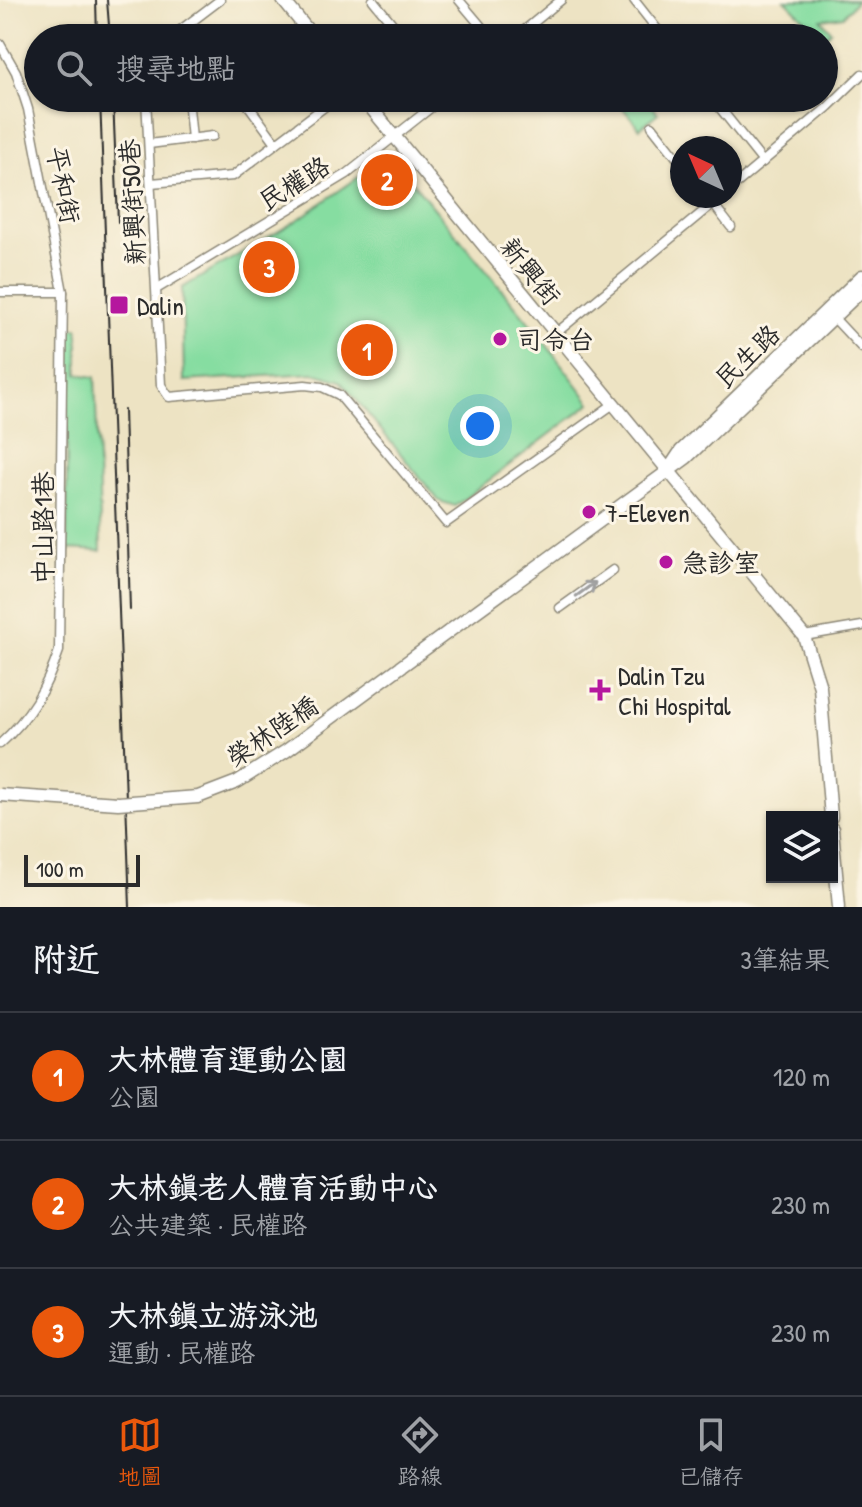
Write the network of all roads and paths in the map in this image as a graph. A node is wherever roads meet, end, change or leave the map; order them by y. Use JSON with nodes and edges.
{"nodes":[{"id":1,"x":220,"y":0,"type":"edge"},
{"id":2,"x":283,"y":0,"type":"edge"},
{"id":3,"x":373,"y":0,"type":"edge"},
{"id":4,"x":459,"y":0,"type":"edge"},
{"id":5,"x":561,"y":0,"type":"edge"},
{"id":6,"x":634,"y":0,"type":"edge"},
{"id":7,"x":550,"y":4,"type":"edge"},
{"id":8,"x":189,"y":24,"type":"edge"},
{"id":9,"x":303,"y":24,"type":"edge"},
{"id":10,"x":393,"y":24,"type":"edge"},
{"id":11,"x":479,"y":24,"type":"edge"},
{"id":12,"x":529,"y":24,"type":"edge"},
{"id":13,"x":653,"y":24,"type":"edge"},
{"id":14,"x":0,"y":44,"type":"edge"},
{"id":15,"x":862,"y":76,"type":"edge"},
{"id":16,"x":24,"y":97,"type":"edge"},
{"id":17,"x":838,"y":97,"type":"edge"},
{"id":18,"x":29,"y":112,"type":"edge"},
{"id":19,"x":147,"y":112,"type":"edge"},
{"id":20,"x":189,"y":112,"type":"edge"},
{"id":21,"x":253,"y":112,"type":"edge"},
{"id":22,"x":317,"y":112,"type":"edge"},
{"id":23,"x":374,"y":112,"type":"edge"},
{"id":24,"x":426,"y":112,"type":"edge"},
{"id":25,"x":723,"y":112,"type":"edge"},
{"id":26,"x":821,"y":112,"type":"edge"},
{"id":27,"x":652,"y":126,"type":"dead end"},
{"id":28,"x":213,"y":136,"type":"dead end"},
{"id":29,"x":395,"y":137,"type":"junction"},
{"id":30,"x":192,"y":139,"type":"junction"},
{"id":31,"x":276,"y":143,"type":"junction"},
{"id":32,"x":149,"y":144,"type":"junction"},
{"id":33,"x":670,"y":149,"type":"edge"},
{"id":34,"x":763,"y":162,"type":"junction"},
{"id":35,"x":742,"y":179,"type":"edge"},
{"id":36,"x":151,"y":183,"type":"junction"},
{"id":37,"x":701,"y":208,"type":"edge"},
{"id":38,"x":716,"y":208,"type":"edge"},
{"id":39,"x":731,"y":227,"type":"dead end"},
{"id":40,"x":862,"y":276,"type":"edge"},
{"id":41,"x":158,"y":288,"type":"junction"},
{"id":42,"x":862,"y":290,"type":"edge"},
{"id":43,"x":0,"y":292,"type":"edge"},
{"id":44,"x":63,"y":292,"type":"junction"},
{"id":45,"x":833,"y":317,"type":"junction"},
{"id":46,"x":554,"y":335,"type":"junction"},
{"id":47,"x":862,"y":348,"type":"edge"},
{"id":48,"x":612,"y":405,"type":"junction"},
{"id":49,"x":667,"y":471,"type":"junction"},
{"id":50,"x":613,"y":570,"type":"dead end"},
{"id":51,"x":560,"y":608,"type":"dead end"},
{"id":52,"x":862,"y":626,"type":"edge"},
{"id":53,"x":448,"y":632,"type":"joint"},
{"id":54,"x":804,"y":636,"type":"junction"},
{"id":55,"x":0,"y":744,"type":"edge"},
{"id":56,"x":0,"y":795,"type":"edge"},
{"id":57,"x":830,"y":811,"type":"edge"},
{"id":58,"x":837,"y":883,"type":"edge"},
{"id":59,"x":839,"y":907,"type":"edge"}],
"edges":[{"from":1,"to":8,"type":"street"},
{"from":2,"to":9,"type":"main road"},
{"from":3,"to":10,"type":"street"},
{"from":4,"to":11,"type":"street"},
{"from":5,"to":7,"type":"street"},
{"from":6,"to":13,"type":"street"},
{"from":7,"to":12,"type":"street"},
{"from":14,"to":16,"type":"street","name":"平和街"},
{"from":15,"to":17,"type":"street"},
{"from":18,"to":44,"type":"street","name":"平和街"},
{"from":19,"to":32,"type":"street","name":"新興街50巷"},
{"from":20,"to":30,"type":"street"},
{"from":21,"to":31,"type":"street"},
{"from":22,"to":31,"type":"street"},
{"from":23,"to":29,"type":"main road","name":"新興街"},
{"from":24,"to":29,"type":"street","name":"民權路"},
{"from":25,"to":34,"type":"street"},
{"from":26,"to":34,"type":"street"},
{"from":27,"to":33,"type":"street"},
{"from":28,"to":30,"type":"street"},
{"from":29,"to":41,"type":"street","name":"民權路"},
{"from":29,"to":46,"type":"main road","name":"新興街"},
{"from":30,"to":32,"type":"street"},
{"from":31,"to":36,"type":"street"},
{"from":32,"to":36,"type":"street","name":"新興街50巷"},
{"from":34,"to":35,"type":"street"},
{"from":36,"to":41,"type":"street","name":"新興街50巷"},
{"from":37,"to":46,"type":"street"},
{"from":38,"to":39,"type":"street"},
{"from":40,"to":49,"type":"main road","name":"民生路"},
{"from":41,"to":48,"type":"street","name":"新興街50巷"},
{"from":42,"to":45,"type":"main road","name":"民生路"},
{"from":43,"to":44,"type":"street"},
{"from":44,"to":55,"type":"street","name":"中山路1巷"},
{"from":45,"to":47,"type":"street"},
{"from":45,"to":49,"type":"main road","name":"民生路"},
{"from":46,"to":48,"type":"main road","name":"新興街"},
{"from":48,"to":49,"type":"main road","name":"新興街"},
{"from":49,"to":53,"type":"main road","name":"民生路"},
{"from":49,"to":54,"type":"main road","name":"新興街"},
{"from":51,"to":50,"type":"street","one_way":true},
{"from":52,"to":54,"type":"street"},
{"from":53,"to":56,"type":"main road","name":"榮林陸橋","bridge":true},
{"from":54,"to":57,"type":"main road"},
{"from":58,"to":59,"type":"main road"}]}
